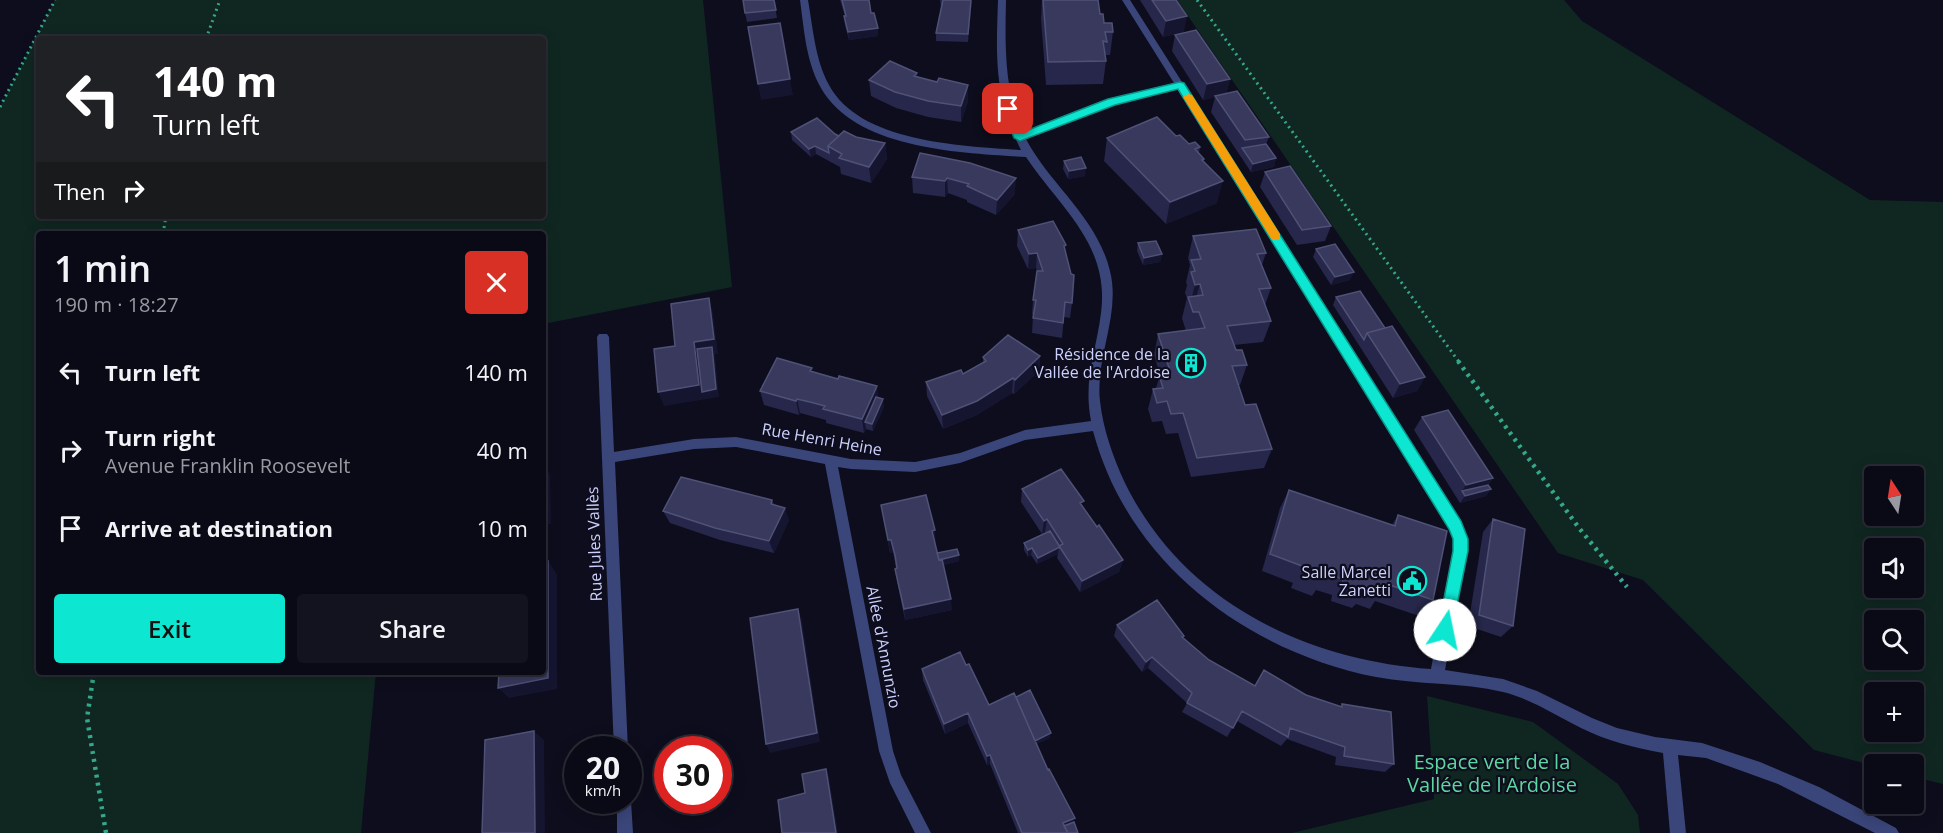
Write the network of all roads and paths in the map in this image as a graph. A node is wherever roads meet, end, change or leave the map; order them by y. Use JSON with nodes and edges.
{"nodes":[{"id":1,"x":54,"y":0,"type":"edge"},
{"id":2,"x":220,"y":0,"type":"edge"},
{"id":3,"x":804,"y":0,"type":"edge"},
{"id":4,"x":1002,"y":0,"type":"edge"},
{"id":5,"x":1126,"y":0,"type":"edge"},
{"id":6,"x":1197,"y":0,"type":"edge"},
{"id":7,"x":207,"y":36,"type":"edge"},
{"id":8,"x":1180,"y":85,"type":"junction"},
{"id":9,"x":0,"y":107,"type":"edge"},
{"id":10,"x":1020,"y":138,"type":"junction"},
{"id":11,"x":1030,"y":154,"type":"junction"},
{"id":12,"x":603,"y":336,"type":"dead end"},
{"id":13,"x":1098,"y":426,"type":"junction"},
{"id":14,"x":609,"y":458,"type":"junction"},
{"id":15,"x":831,"y":461,"type":"junction"},
{"id":16,"x":1626,"y":587,"type":"dead end"},
{"id":17,"x":94,"y":675,"type":"edge"},
{"id":18,"x":1437,"y":676,"type":"junction"},
{"id":19,"x":620,"y":736,"type":"edge"},
{"id":20,"x":1670,"y":747,"type":"junction"},
{"id":21,"x":624,"y":814,"type":"edge"},
{"id":22,"x":106,"y":833,"type":"edge"},
{"id":23,"x":625,"y":833,"type":"edge"},
{"id":24,"x":923,"y":833,"type":"edge"},
{"id":25,"x":1678,"y":833,"type":"edge"},
{"id":26,"x":1891,"y":833,"type":"edge"}],
"edges":[{"from":1,"to":9,"type":"path"},
{"from":2,"to":7,"type":"path"},
{"from":3,"to":11,"type":"street"},
{"from":4,"to":10,"type":"street"},
{"from":5,"to":8,"type":"street"},
{"from":6,"to":16,"type":"path"},
{"from":8,"to":10,"type":"street"},
{"from":8,"to":18,"type":"street"},
{"from":10,"to":11,"type":"street"},
{"from":11,"to":13,"type":"street"},
{"from":12,"to":14,"type":"street","name":"Rue Jules Vallès"},
{"from":13,"to":15,"type":"street","name":"Rue Henri Heine"},
{"from":13,"to":18,"type":"street"},
{"from":14,"to":15,"type":"street","name":"Rue Henri Heine"},
{"from":14,"to":19,"type":"street","name":"Rue Jules Vallès"},
{"from":15,"to":24,"type":"street","name":"Allée d'Annunzio"},
{"from":17,"to":22,"type":"path"},
{"from":18,"to":20,"type":"street"},
{"from":20,"to":25,"type":"street"},
{"from":20,"to":26,"type":"street"},
{"from":21,"to":23,"type":"street"}]}
